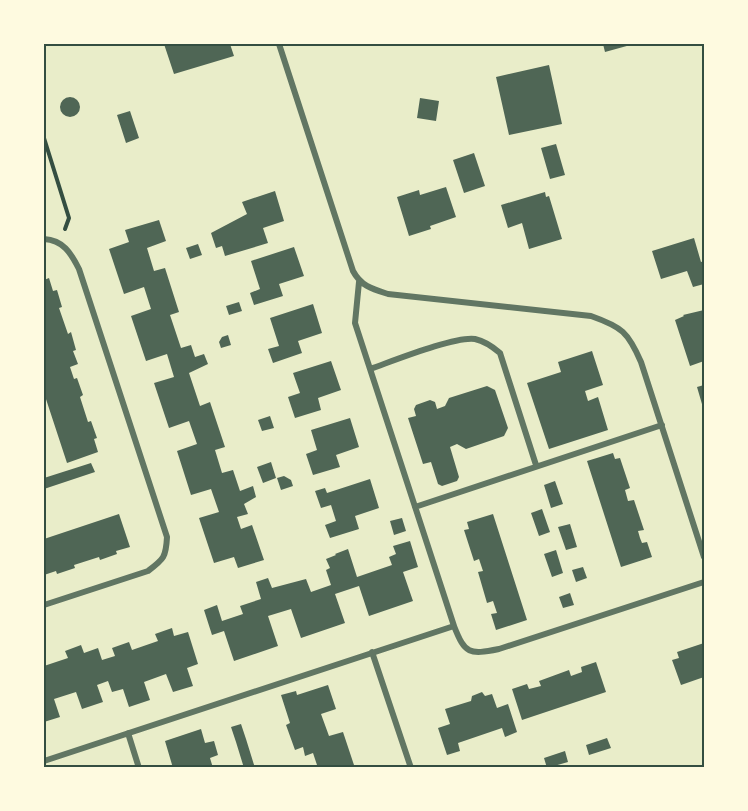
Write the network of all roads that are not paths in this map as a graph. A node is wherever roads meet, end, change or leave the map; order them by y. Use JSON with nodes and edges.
{"nodes":[{"id":1,"x":279,"y":44,"type":"edge"},
{"id":2,"x":44,"y":239,"type":"edge"},
{"id":3,"x":359,"y":282,"type":"junction"},
{"id":4,"x":370,"y":369,"type":"junction"},
{"id":5,"x":662,"y":425,"type":"junction"},
{"id":6,"x":536,"y":465,"type":"junction"},
{"id":7,"x":415,"y":507,"type":"junction"},
{"id":8,"x":705,"y":557,"type":"edge"},
{"id":9,"x":705,"y":582,"type":"edge"},
{"id":10,"x":44,"y":605,"type":"edge"},
{"id":11,"x":454,"y":626,"type":"junction"},
{"id":12,"x":372,"y":652,"type":"junction"},
{"id":13,"x":128,"y":733,"type":"junction"},
{"id":14,"x":44,"y":761,"type":"edge"},
{"id":15,"x":139,"y":768,"type":"edge"},
{"id":16,"x":411,"y":768,"type":"edge"}],
"edges":[{"from":1,"to":3,"type":"street"},
{"from":2,"to":10,"type":"street"},
{"from":3,"to":4,"type":"street"},
{"from":3,"to":5,"type":"street"},
{"from":4,"to":6,"type":"street"},
{"from":4,"to":7,"type":"street"},
{"from":5,"to":6,"type":"street"},
{"from":5,"to":8,"type":"street"},
{"from":6,"to":7,"type":"street"},
{"from":7,"to":11,"type":"street"},
{"from":9,"to":11,"type":"street"},
{"from":11,"to":12,"type":"street"},
{"from":12,"to":13,"type":"street"},
{"from":12,"to":16,"type":"street"},
{"from":13,"to":14,"type":"street"},
{"from":13,"to":15,"type":"street"}]}
